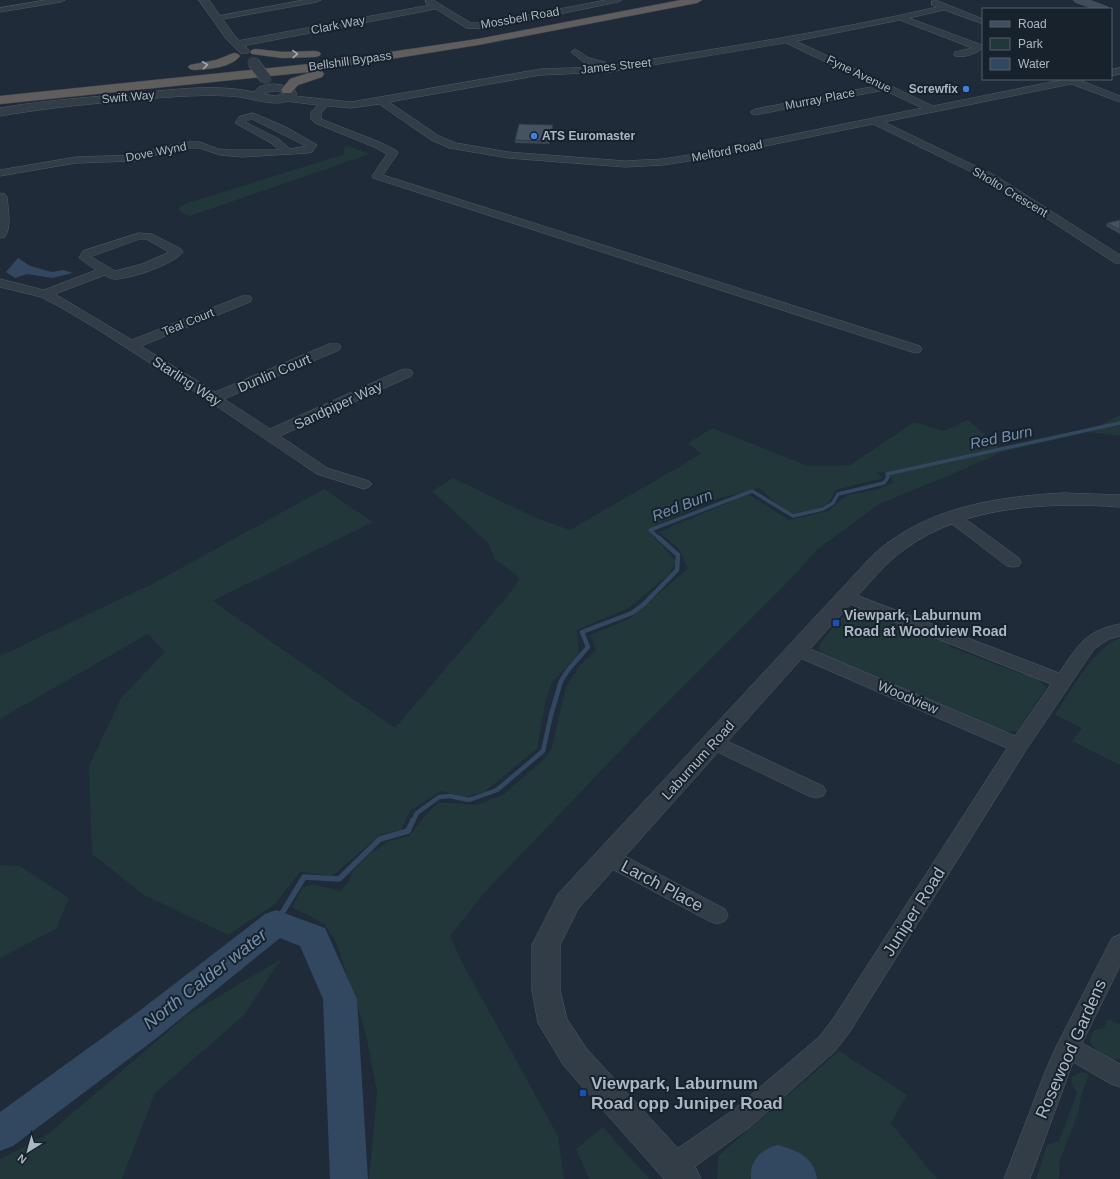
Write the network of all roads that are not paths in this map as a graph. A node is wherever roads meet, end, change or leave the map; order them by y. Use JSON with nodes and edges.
{"nodes":[{"id":1,"x":61,"y":0,"type":"edge"},
{"id":2,"x":204,"y":0,"type":"edge"},
{"id":3,"x":317,"y":0,"type":"edge"},
{"id":4,"x":427,"y":0,"type":"edge"},
{"id":5,"x":618,"y":0,"type":"edge"},
{"id":6,"x":697,"y":0,"type":"edge"},
{"id":7,"x":701,"y":0,"type":"edge"},
{"id":8,"x":928,"y":0,"type":"edge"},
{"id":9,"x":1079,"y":0,"type":"edge"},
{"id":10,"x":673,"y":1,"type":"edge"},
{"id":11,"x":438,"y":6,"type":"junction"},
{"id":12,"x":945,"y":7,"type":"junction"},
{"id":13,"x":1102,"y":8,"type":"edge"},
{"id":14,"x":0,"y":10,"type":"edge"},
{"id":15,"x":899,"y":17,"type":"junction"},
{"id":16,"x":218,"y":18,"type":"junction"},
{"id":17,"x":982,"y":22,"type":"edge"},
{"id":18,"x":787,"y":40,"type":"junction"},
{"id":19,"x":448,"y":42,"type":"junction"},
{"id":20,"x":478,"y":42,"type":"junction"},
{"id":21,"x":344,"y":52,"type":"dead end"},
{"id":22,"x":575,"y":52,"type":"dead end"},
{"id":23,"x":328,"y":53,"type":"dead end"},
{"id":24,"x":245,"y":54,"type":"junction"},
{"id":25,"x":958,"y":54,"type":"dead end"},
{"id":26,"x":183,"y":68,"type":"dead end"},
{"id":27,"x":610,"y":69,"type":"junction"},
{"id":28,"x":147,"y":73,"type":"dead end"},
{"id":29,"x":206,"y":79,"type":"junction"},
{"id":30,"x":1076,"y":80,"type":"edge"},
{"id":31,"x":884,"y":86,"type":"junction"},
{"id":32,"x":274,"y":88,"type":"junction"},
{"id":33,"x":0,"y":93,"type":"edge"},
{"id":34,"x":286,"y":94,"type":"junction"},
{"id":35,"x":257,"y":95,"type":"junction"},
{"id":36,"x":1120,"y":99,"type":"edge"},
{"id":37,"x":0,"y":100,"type":"edge"},
{"id":38,"x":381,"y":101,"type":"junction"},
{"id":39,"x":326,"y":104,"type":"junction"},
{"id":40,"x":0,"y":105,"type":"edge"},
{"id":41,"x":931,"y":109,"type":"junction"},
{"id":42,"x":0,"y":112,"type":"edge"},
{"id":43,"x":755,"y":112,"type":"dead end"},
{"id":44,"x":875,"y":121,"type":"junction"},
{"id":45,"x":288,"y":152,"type":"junction"},
{"id":46,"x":0,"y":174,"type":"edge"},
{"id":47,"x":0,"y":197,"type":"edge"},
{"id":48,"x":0,"y":234,"type":"edge"},
{"id":49,"x":1119,"y":260,"type":"dead end"},
{"id":50,"x":105,"y":271,"type":"junction"},
{"id":51,"x":3,"y":285,"type":"edge"},
{"id":52,"x":45,"y":294,"type":"junction"},
{"id":53,"x":246,"y":299,"type":"dead end"},
{"id":54,"x":131,"y":346,"type":"junction"},
{"id":55,"x":334,"y":347,"type":"dead end"},
{"id":56,"x":915,"y":349,"type":"dead end"},
{"id":57,"x":406,"y":373,"type":"dead end"},
{"id":58,"x":214,"y":398,"type":"junction"},
{"id":59,"x":270,"y":435,"type":"junction"},
{"id":60,"x":364,"y":484,"type":"dead end"},
{"id":61,"x":1120,"y":501,"type":"edge"},
{"id":62,"x":954,"y":518,"type":"junction"},
{"id":63,"x":1013,"y":562,"type":"dead end"},
{"id":64,"x":846,"y":596,"type":"junction"},
{"id":65,"x":1120,"y":630,"type":"edge"},
{"id":66,"x":797,"y":650,"type":"junction"},
{"id":67,"x":1063,"y":682,"type":"junction"},
{"id":68,"x":714,"y":742,"type":"junction"},
{"id":69,"x":1019,"y":745,"type":"junction"},
{"id":70,"x":816,"y":791,"type":"dead end"},
{"id":71,"x":608,"y":857,"type":"junction"},
{"id":72,"x":717,"y":915,"type":"dead end"},
{"id":73,"x":1120,"y":944,"type":"edge"},
{"id":74,"x":1068,"y":1047,"type":"junction"},
{"id":75,"x":1120,"y":1076,"type":"edge"},
{"id":76,"x":680,"y":1173,"type":"edge"},
{"id":77,"x":1018,"y":1179,"type":"edge"}],
"edges":[{"from":1,"to":14,"type":"street"},
{"from":2,"to":16,"type":"street"},
{"from":3,"to":16,"type":"street"},
{"from":4,"to":11,"type":"street"},
{"from":5,"to":11,"type":"street","name":"Mossbell Road"},
{"from":6,"to":10,"type":"highway","name":"Bellshill Bypass"},
{"from":7,"to":10,"type":"highway"},
{"from":8,"to":12,"type":"street"},
{"from":9,"to":13,"type":"main road"},
{"from":10,"to":19,"type":"highway","name":"Bellshill Bypass"},
{"from":10,"to":20,"type":"highway","name":"Bellshill Bypass"},
{"from":11,"to":24,"type":"street","name":"Clark Way"},
{"from":12,"to":15,"type":"street","name":"James Street"},
{"from":12,"to":17,"type":"street"},
{"from":15,"to":18,"type":"street","name":"James Street"},
{"from":15,"to":25,"type":"street"},
{"from":16,"to":24,"type":"street"},
{"from":18,"to":27,"type":"street","name":"James Street"},
{"from":18,"to":31,"type":"street","name":"Fyne Avenue"},
{"from":19,"to":21,"type":"highway"},
{"from":19,"to":33,"type":"highway","name":"Bellshill Bypass"},
{"from":20,"to":29,"type":"highway","name":"Bellshill Bypass"},
{"from":20,"to":34,"type":"highway"},
{"from":22,"to":27,"type":"street"},
{"from":24,"to":23,"type":"highway","one_way":true},
{"from":26,"to":24,"type":"highway","one_way":true},
{"from":24,"to":32,"type":"street","bridge":true},
{"from":27,"to":38,"type":"street","name":"James Street"},
{"from":28,"to":33,"type":"highway"},
{"from":29,"to":37,"type":"highway","name":"Bellshill Bypass"},
{"from":29,"to":40,"type":"highway"},
{"from":30,"to":36,"type":"street"},
{"from":30,"to":41,"type":"street","name":"Melford Road"},
{"from":31,"to":41,"type":"street","name":"Fyne Avenue"},
{"from":31,"to":43,"type":"street","name":"Murray Place"},
{"from":32,"to":34,"type":"street","name":"James Street"},
{"from":32,"to":35,"type":"street"},
{"from":34,"to":35,"type":"street","name":"James Street"},
{"from":34,"to":39,"type":"street","name":"James Street"},
{"from":35,"to":42,"type":"street","name":"Swift Way"},
{"from":38,"to":39,"type":"street","name":"James Street"},
{"from":38,"to":44,"type":"street","name":"Melford Road"},
{"from":39,"to":56,"type":"street"},
{"from":41,"to":44,"type":"street","name":"Melford Road"},
{"from":44,"to":49,"type":"street","name":"Sholto Crescent"},
{"from":45,"to":45,"type":"street","name":"Dove Wynd"},
{"from":45,"to":46,"type":"street","name":"Dove Wynd"},
{"from":47,"to":48,"type":"street"},
{"from":50,"to":50,"type":"street"},
{"from":50,"to":52,"type":"street"},
{"from":51,"to":52,"type":"street","name":"Starling Way"},
{"from":52,"to":54,"type":"street","name":"Starling Way"},
{"from":53,"to":54,"type":"street","name":"Teal Court"},
{"from":54,"to":58,"type":"street","name":"Starling Way"},
{"from":55,"to":58,"type":"street","name":"Dunlin Court"},
{"from":57,"to":59,"type":"street","name":"Sandpiper Way"},
{"from":58,"to":59,"type":"street","name":"Starling Way"},
{"from":59,"to":60,"type":"street","name":"Starling Way"},
{"from":61,"to":62,"type":"street","name":"Laburnum Road"},
{"from":62,"to":63,"type":"street"},
{"from":62,"to":64,"type":"street","name":"Laburnum Road"},
{"from":64,"to":66,"type":"street","name":"Laburnum Road"},
{"from":64,"to":67,"type":"street"},
{"from":65,"to":67,"type":"street","name":"Juniper Road"},
{"from":66,"to":68,"type":"street","name":"Laburnum Road"},
{"from":66,"to":69,"type":"street","name":"Woodview"},
{"from":67,"to":69,"type":"street","name":"Juniper Road"},
{"from":68,"to":70,"type":"street"},
{"from":68,"to":71,"type":"street","name":"Laburnum Road"},
{"from":69,"to":76,"type":"street","name":"Juniper Road"},
{"from":71,"to":72,"type":"street","name":"Larch Place"},
{"from":71,"to":76,"type":"street","name":"Laburnum Road"},
{"from":73,"to":74,"type":"street","name":"Rosewood Gardens"},
{"from":74,"to":75,"type":"street"},
{"from":74,"to":77,"type":"street","name":"Rosewood Gardens"}]}
